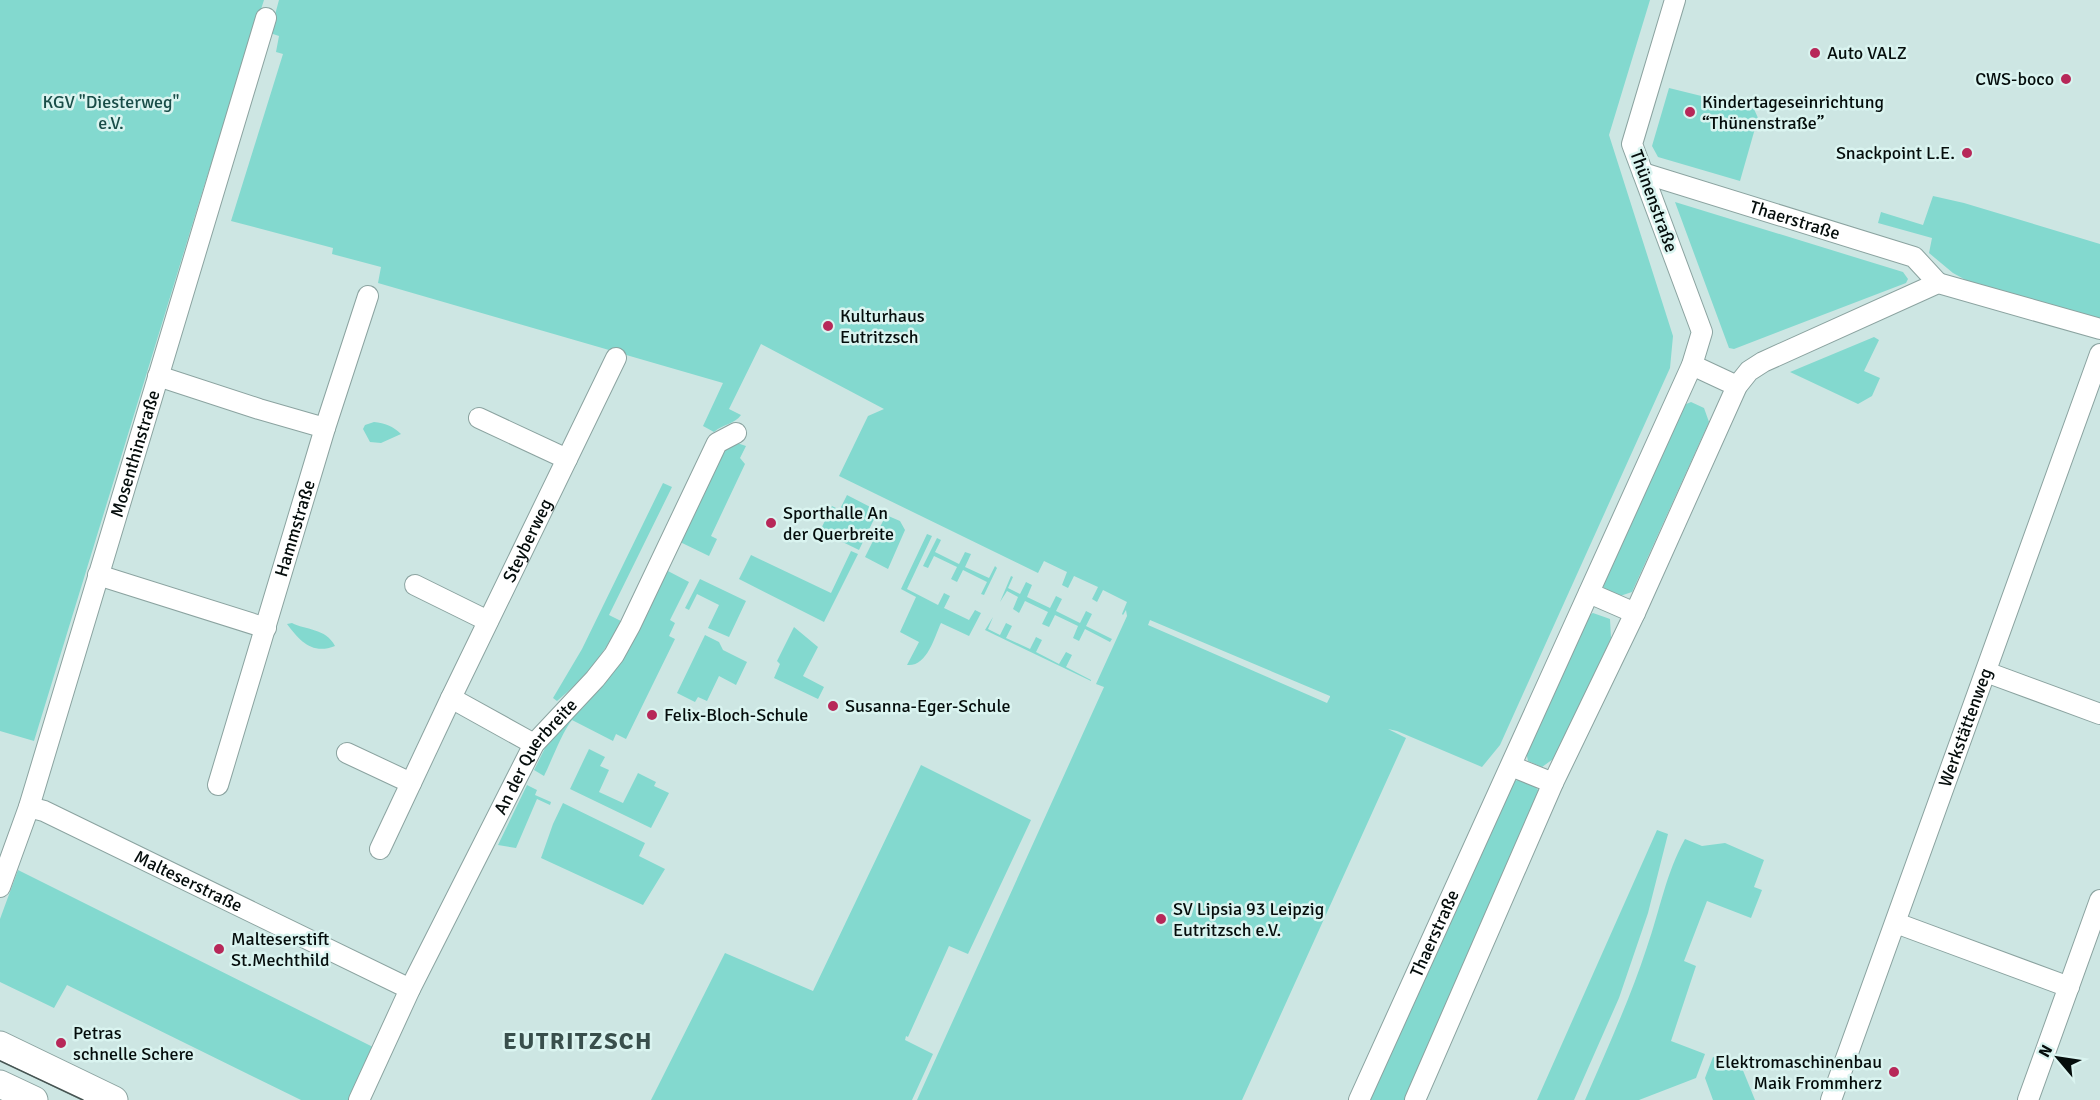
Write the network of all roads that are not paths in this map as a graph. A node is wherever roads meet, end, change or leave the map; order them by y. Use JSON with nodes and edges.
{"nodes":[{"id":1,"x":1675,"y":0,"type":"edge"},
{"id":2,"x":266,"y":18,"type":"dead end"},
{"id":3,"x":1643,"y":173,"type":"junction"},
{"id":4,"x":1938,"y":283,"type":"junction"},
{"id":5,"x":368,"y":297,"type":"dead end"},
{"id":6,"x":2100,"y":329,"type":"edge"},
{"id":7,"x":2100,"y":354,"type":"edge"},
{"id":8,"x":616,"y":358,"type":"dead end"},
{"id":9,"x":1692,"y":365,"type":"junction"},
{"id":10,"x":158,"y":376,"type":"junction"},
{"id":11,"x":1737,"y":386,"type":"junction"},
{"id":12,"x":479,"y":418,"type":"dead end"},
{"id":13,"x":325,"y":428,"type":"junction"},
{"id":14,"x":736,"y":434,"type":"dead end"},
{"id":15,"x":567,"y":459,"type":"junction"},
{"id":16,"x":98,"y":575,"type":"junction"},
{"id":17,"x":415,"y":585,"type":"dead end"},
{"id":18,"x":1589,"y":593,"type":"junction"},
{"id":19,"x":1635,"y":612,"type":"junction"},
{"id":20,"x":488,"y":621,"type":"junction"},
{"id":21,"x":266,"y":628,"type":"junction"},
{"id":22,"x":1986,"y":672,"type":"junction"},
{"id":23,"x":451,"y":698,"type":"junction"},
{"id":24,"x":2100,"y":714,"type":"edge"},
{"id":25,"x":534,"y":744,"type":"junction"},
{"id":26,"x":347,"y":753,"type":"dead end"},
{"id":27,"x":1511,"y":766,"type":"junction"},
{"id":28,"x":411,"y":783,"type":"junction"},
{"id":29,"x":1553,"y":783,"type":"junction"},
{"id":30,"x":218,"y":785,"type":"dead end"},
{"id":31,"x":29,"y":807,"type":"junction"},
{"id":32,"x":380,"y":849,"type":"dead end"},
{"id":33,"x":0,"y":887,"type":"edge"},
{"id":34,"x":2100,"y":900,"type":"edge"},
{"id":35,"x":1896,"y":923,"type":"junction"},
{"id":36,"x":2069,"y":987,"type":"junction"},
{"id":37,"x":410,"y":989,"type":"junction"},
{"id":38,"x":0,"y":1045,"type":"edge"},
{"id":39,"x":0,"y":1084,"type":"edge"},
{"id":40,"x":34,"y":1100,"type":"edge"},
{"id":41,"x":114,"y":1100,"type":"edge"},
{"id":42,"x":359,"y":1100,"type":"edge"},
{"id":43,"x":1359,"y":1100,"type":"edge"},
{"id":44,"x":1415,"y":1100,"type":"edge"},
{"id":45,"x":1831,"y":1100,"type":"edge"},
{"id":46,"x":2028,"y":1100,"type":"edge"}],
"edges":[{"from":1,"to":3,"type":"street","name":"Thünenstraße"},
{"from":2,"to":10,"type":"street","name":"Mosenthinstraße"},
{"from":3,"to":4,"type":"street","name":"Thaerstraße"},
{"from":3,"to":9,"type":"street","name":"Thünenstraße"},
{"from":4,"to":6,"type":"street"},
{"from":4,"to":11,"type":"street"},
{"from":5,"to":13,"type":"street","name":"Hammstraße"},
{"from":7,"to":22,"type":"street","name":"Werkstättenweg"},
{"from":8,"to":15,"type":"street","name":"Steyberweg"},
{"from":9,"to":11,"type":"street"},
{"from":9,"to":18,"type":"street","name":"Thaerstraße"},
{"from":10,"to":13,"type":"street"},
{"from":10,"to":16,"type":"street","name":"Mosenthinstraße"},
{"from":11,"to":19,"type":"street"},
{"from":12,"to":15,"type":"street"},
{"from":13,"to":21,"type":"street","name":"Hammstraße"},
{"from":14,"to":25,"type":"street","name":"An der Querbreite"},
{"from":15,"to":20,"type":"street","name":"Steyberweg"},
{"from":16,"to":21,"type":"street"},
{"from":16,"to":31,"type":"street","name":"Mosenthinstraße"},
{"from":17,"to":20,"type":"street"},
{"from":18,"to":19,"type":"street"},
{"from":18,"to":27,"type":"street","name":"Thaerstraße"},
{"from":19,"to":29,"type":"street"},
{"from":20,"to":23,"type":"street","name":"Steyberweg"},
{"from":21,"to":30,"type":"street","name":"Hammstraße"},
{"from":22,"to":24,"type":"street"},
{"from":22,"to":35,"type":"street","name":"Werkstättenweg"},
{"from":23,"to":25,"type":"street"},
{"from":23,"to":28,"type":"street","name":"Steyberweg"},
{"from":25,"to":37,"type":"street","name":"An der Querbreite"},
{"from":26,"to":28,"type":"street"},
{"from":27,"to":29,"type":"street"},
{"from":27,"to":43,"type":"street","name":"Thaerstraße"},
{"from":28,"to":32,"type":"street","name":"Steyberweg"},
{"from":29,"to":44,"type":"street"},
{"from":31,"to":33,"type":"street","name":"Mosenthinstraße"},
{"from":31,"to":37,"type":"street","name":"Malteserstraße"},
{"from":34,"to":36,"type":"street"},
{"from":35,"to":36,"type":"street"},
{"from":35,"to":45,"type":"street","name":"Werkstättenweg"},
{"from":36,"to":46,"type":"street"},
{"from":37,"to":42,"type":"street","name":"An der Querbreite"},
{"from":38,"to":41,"type":"main road"},
{"from":39,"to":40,"type":"main road"}]}
